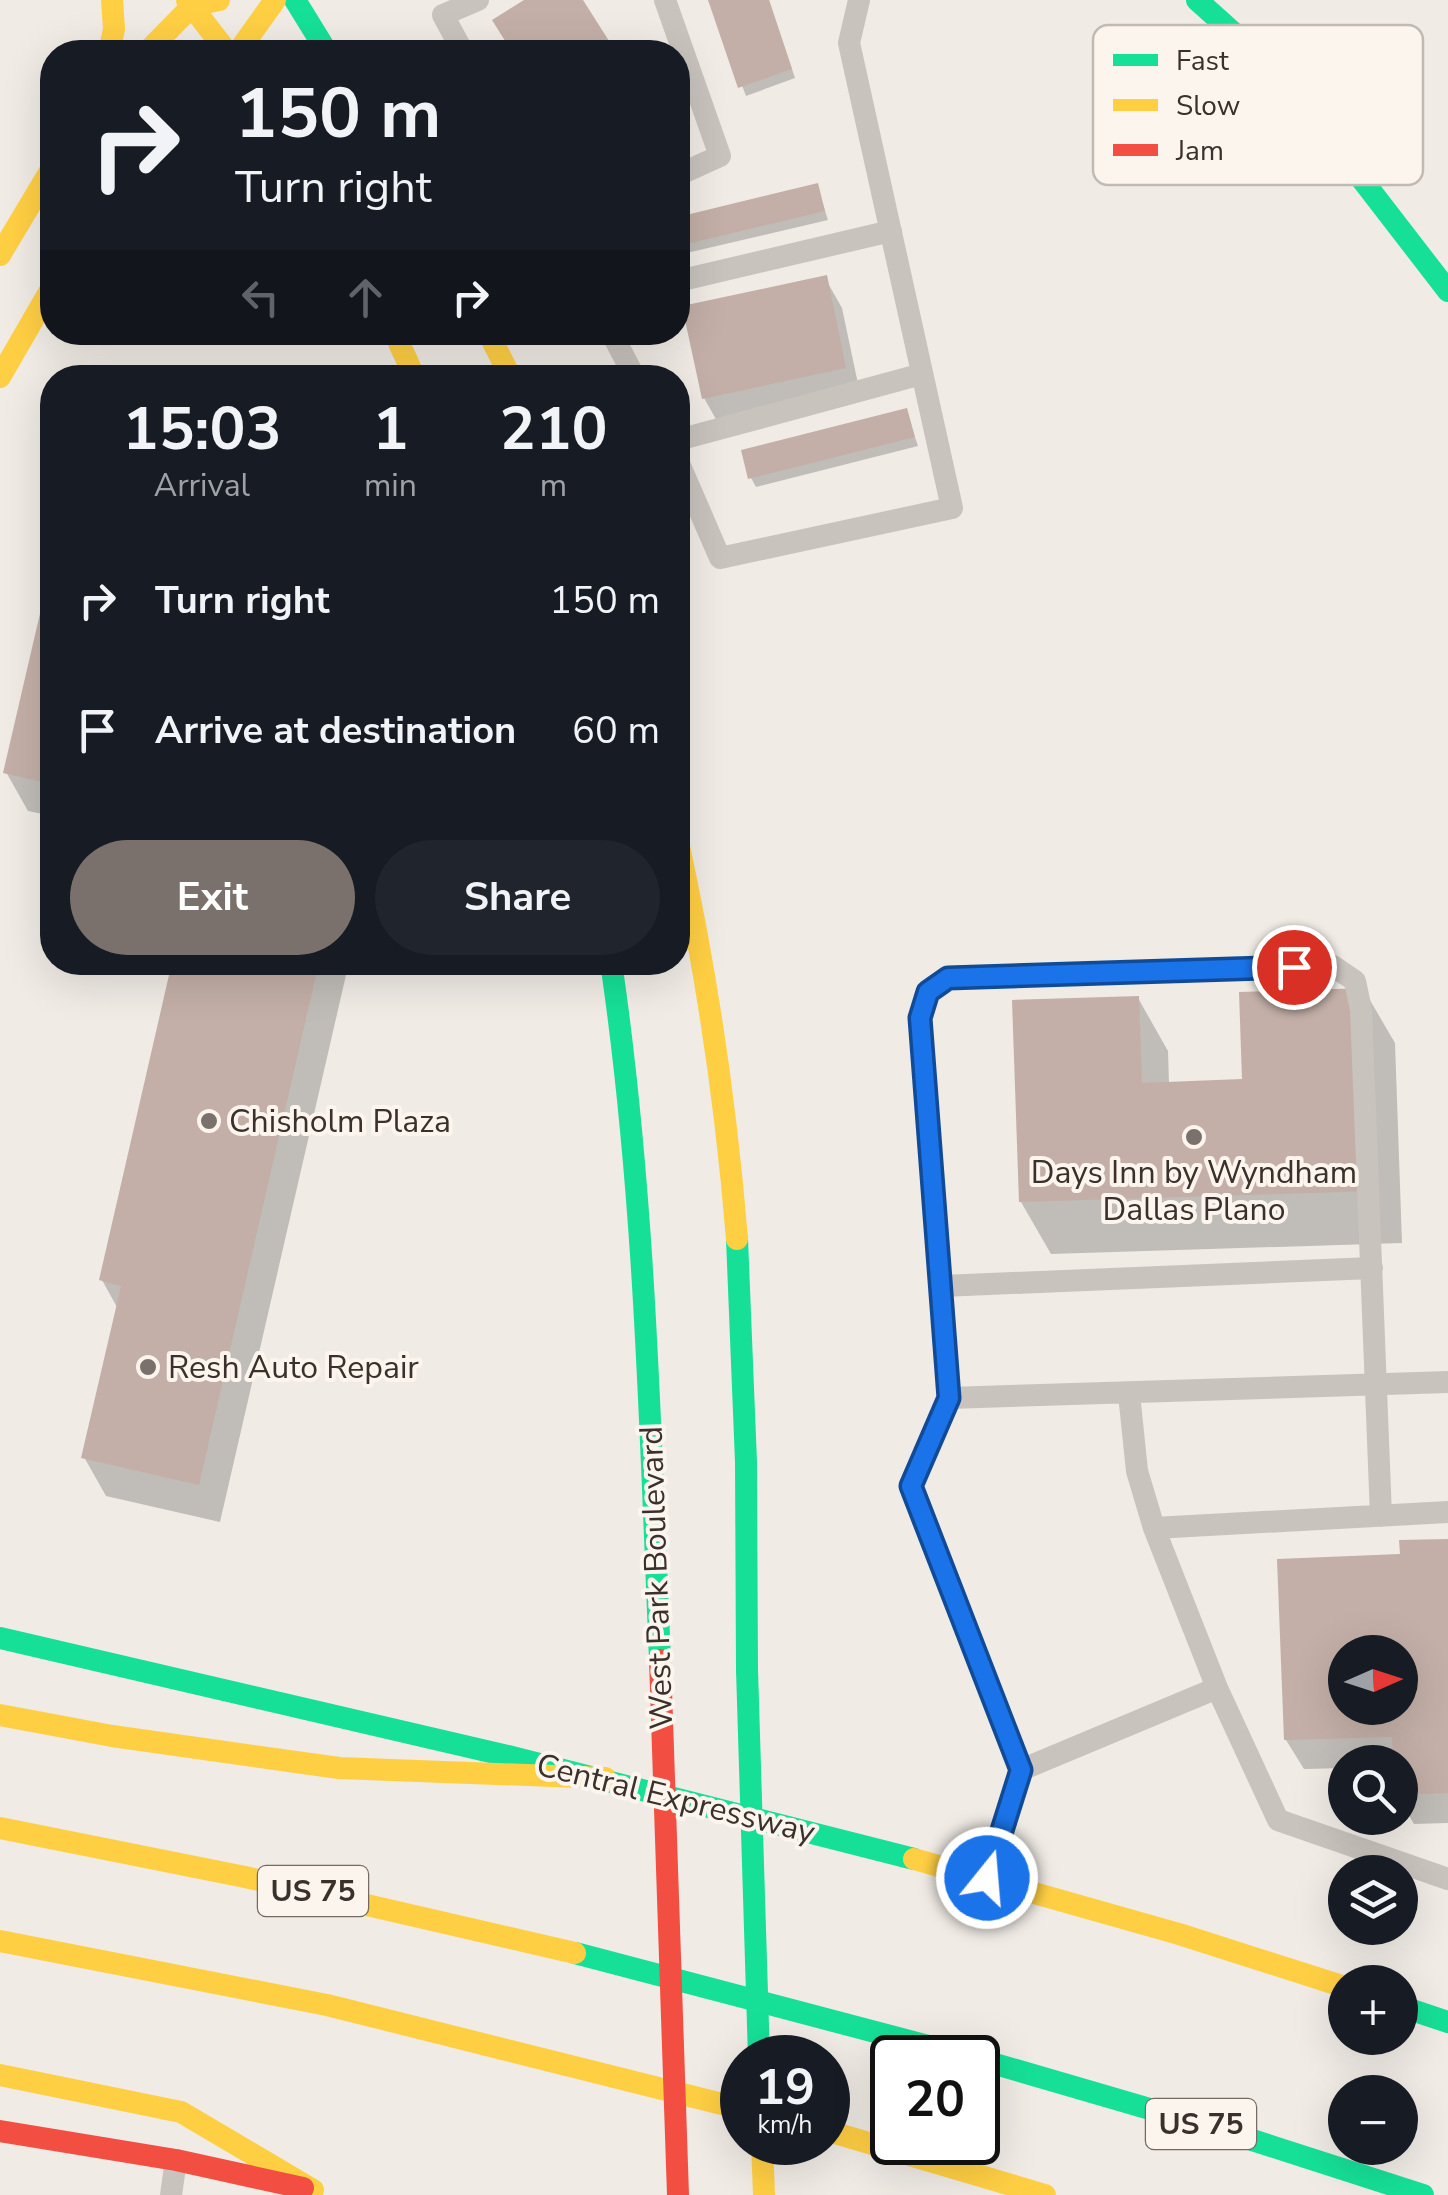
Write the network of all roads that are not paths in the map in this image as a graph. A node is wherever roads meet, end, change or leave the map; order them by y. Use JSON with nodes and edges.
{"nodes":[{"id":1,"x":112,"y":0,"type":"edge"},
{"id":2,"x":218,"y":0,"type":"edge"},
{"id":3,"x":274,"y":0,"type":"edge"},
{"id":4,"x":295,"y":0,"type":"edge"},
{"id":5,"x":478,"y":0,"type":"edge"},
{"id":6,"x":666,"y":0,"type":"edge"},
{"id":7,"x":858,"y":0,"type":"edge"},
{"id":8,"x":1198,"y":0,"type":"edge"},
{"id":9,"x":190,"y":3,"type":"edge"},
{"id":10,"x":1225,"y":25,"type":"edge"},
{"id":11,"x":112,"y":40,"type":"edge"},
{"id":12,"x":158,"y":40,"type":"edge"},
{"id":13,"x":217,"y":40,"type":"edge"},
{"id":14,"x":246,"y":40,"type":"edge"},
{"id":15,"x":320,"y":40,"type":"edge"},
{"id":16,"x":457,"y":40,"type":"edge"},
{"id":17,"x":680,"y":40,"type":"edge"},
{"id":18,"x":690,"y":69,"type":"edge"},
{"id":19,"x":690,"y":170,"type":"edge"},
{"id":20,"x":1366,"y":185,"type":"edge"},
{"id":21,"x":40,"y":187,"type":"edge"},
{"id":22,"x":891,"y":231,"type":"junction"},
{"id":23,"x":2,"y":249,"type":"edge"},
{"id":24,"x":690,"y":278,"type":"edge"},
{"id":25,"x":1448,"y":291,"type":"edge"},
{"id":26,"x":40,"y":307,"type":"edge"},
{"id":27,"x":922,"y":374,"type":"junction"},
{"id":28,"x":0,"y":377,"type":"edge"},
{"id":29,"x":690,"y":437,"type":"edge"},
{"id":30,"x":690,"y":489,"type":"edge"},
{"id":31,"x":690,"y":899,"type":"edge"},
{"id":32,"x":613,"y":975,"type":"edge"},
{"id":33,"x":1372,"y":1268,"type":"junction"},
{"id":34,"x":942,"y":1286,"type":"junction"},
{"id":35,"x":1448,"y":1382,"type":"edge"},
{"id":36,"x":1377,"y":1384,"type":"junction"},
{"id":37,"x":1129,"y":1394,"type":"junction"},
{"id":38,"x":949,"y":1398,"type":"junction"},
{"id":39,"x":1448,"y":1512,"type":"edge"},
{"id":40,"x":1382,"y":1516,"type":"junction"},
{"id":41,"x":1154,"y":1528,"type":"junction"},
{"id":42,"x":0,"y":1638,"type":"edge"},
{"id":43,"x":1216,"y":1688,"type":"junction"},
{"id":44,"x":0,"y":1715,"type":"edge"},
{"id":45,"x":1021,"y":1770,"type":"junction"},
{"id":46,"x":605,"y":1778,"type":"junction"},
{"id":47,"x":0,"y":1828,"type":"edge"},
{"id":48,"x":987,"y":1878,"type":"junction"},
{"id":49,"x":1448,"y":1879,"type":"edge"},
{"id":50,"x":0,"y":1941,"type":"edge"},
{"id":51,"x":1328,"y":1983,"type":"edge"},
{"id":52,"x":1418,"y":2012,"type":"edge"},
{"id":53,"x":1448,"y":2022,"type":"edge"},
{"id":54,"x":758,"y":2035,"type":"edge"},
{"id":55,"x":892,"y":2035,"type":"edge"},
{"id":56,"x":1000,"y":2065,"type":"edge"},
{"id":57,"x":0,"y":2075,"type":"edge"},
{"id":58,"x":720,"y":2103,"type":"edge"},
{"id":59,"x":0,"y":2131,"type":"edge"},
{"id":60,"x":850,"y":2137,"type":"edge"},
{"id":61,"x":176,"y":2160,"type":"junction"},
{"id":62,"x":763,"y":2165,"type":"edge"},
{"id":63,"x":324,"y":2193,"type":"edge"},
{"id":64,"x":171,"y":2195,"type":"edge"},
{"id":65,"x":678,"y":2195,"type":"edge"},
{"id":66,"x":764,"y":2195,"type":"edge"},
{"id":67,"x":1045,"y":2195,"type":"edge"},
{"id":68,"x":1423,"y":2195,"type":"edge"}],
"edges":[{"from":1,"to":11,"type":"main road"},
{"from":2,"to":9,"type":"main road"},
{"from":3,"to":14,"type":"main road"},
{"from":4,"to":15,"type":"main road"},
{"from":5,"to":16,"type":"lane"},
{"from":6,"to":17,"type":"lane"},
{"from":7,"to":22,"type":"lane"},
{"from":8,"to":10,"type":"main road"},
{"from":9,"to":12,"type":"main road"},
{"from":9,"to":13,"type":"main road"},
{"from":18,"to":19,"type":"lane"},
{"from":20,"to":25,"type":"main road"},
{"from":21,"to":23,"type":"main road"},
{"from":22,"to":24,"type":"lane"},
{"from":22,"to":27,"type":"lane"},
{"from":26,"to":28,"type":"main road"},
{"from":27,"to":29,"type":"lane"},
{"from":27,"to":30,"type":"lane"},
{"from":31,"to":54,"type":"main road","bridge":true},
{"from":32,"to":65,"type":"main road","name":"West Park Boulevard","bridge":true},
{"from":33,"to":34,"type":"lane"},
{"from":33,"to":34,"type":"lane"},
{"from":33,"to":36,"type":"lane"},
{"from":34,"to":38,"type":"lane"},
{"from":35,"to":36,"type":"lane"},
{"from":36,"to":37,"type":"lane"},
{"from":36,"to":40,"type":"lane"},
{"from":37,"to":38,"type":"lane"},
{"from":37,"to":41,"type":"lane"},
{"from":38,"to":45,"type":"lane"},
{"from":39,"to":40,"type":"lane"},
{"from":40,"to":41,"type":"lane"},
{"from":41,"to":43,"type":"lane"},
{"from":42,"to":46,"type":"main road","name":"Central Expressway"},
{"from":43,"to":45,"type":"lane"},
{"from":43,"to":49,"type":"lane"},
{"from":44,"to":46,"type":"main road"},
{"from":45,"to":48,"type":"lane"},
{"from":46,"to":48,"type":"main road","name":"Central Expressway"},
{"from":47,"to":55,"type":"main road","number":"US 75"},
{"from":48,"to":51,"type":"main road","name":"Central Expressway"},
{"from":50,"to":58,"type":"main road"},
{"from":52,"to":53,"type":"main road"},
{"from":56,"to":68,"type":"main road","number":"US 75"},
{"from":57,"to":63,"type":"main road"},
{"from":59,"to":61,"type":"main road"},
{"from":60,"to":67,"type":"main road"},
{"from":61,"to":63,"type":"main road"},
{"from":61,"to":64,"type":"lane"},
{"from":62,"to":66,"type":"main road"}]}
